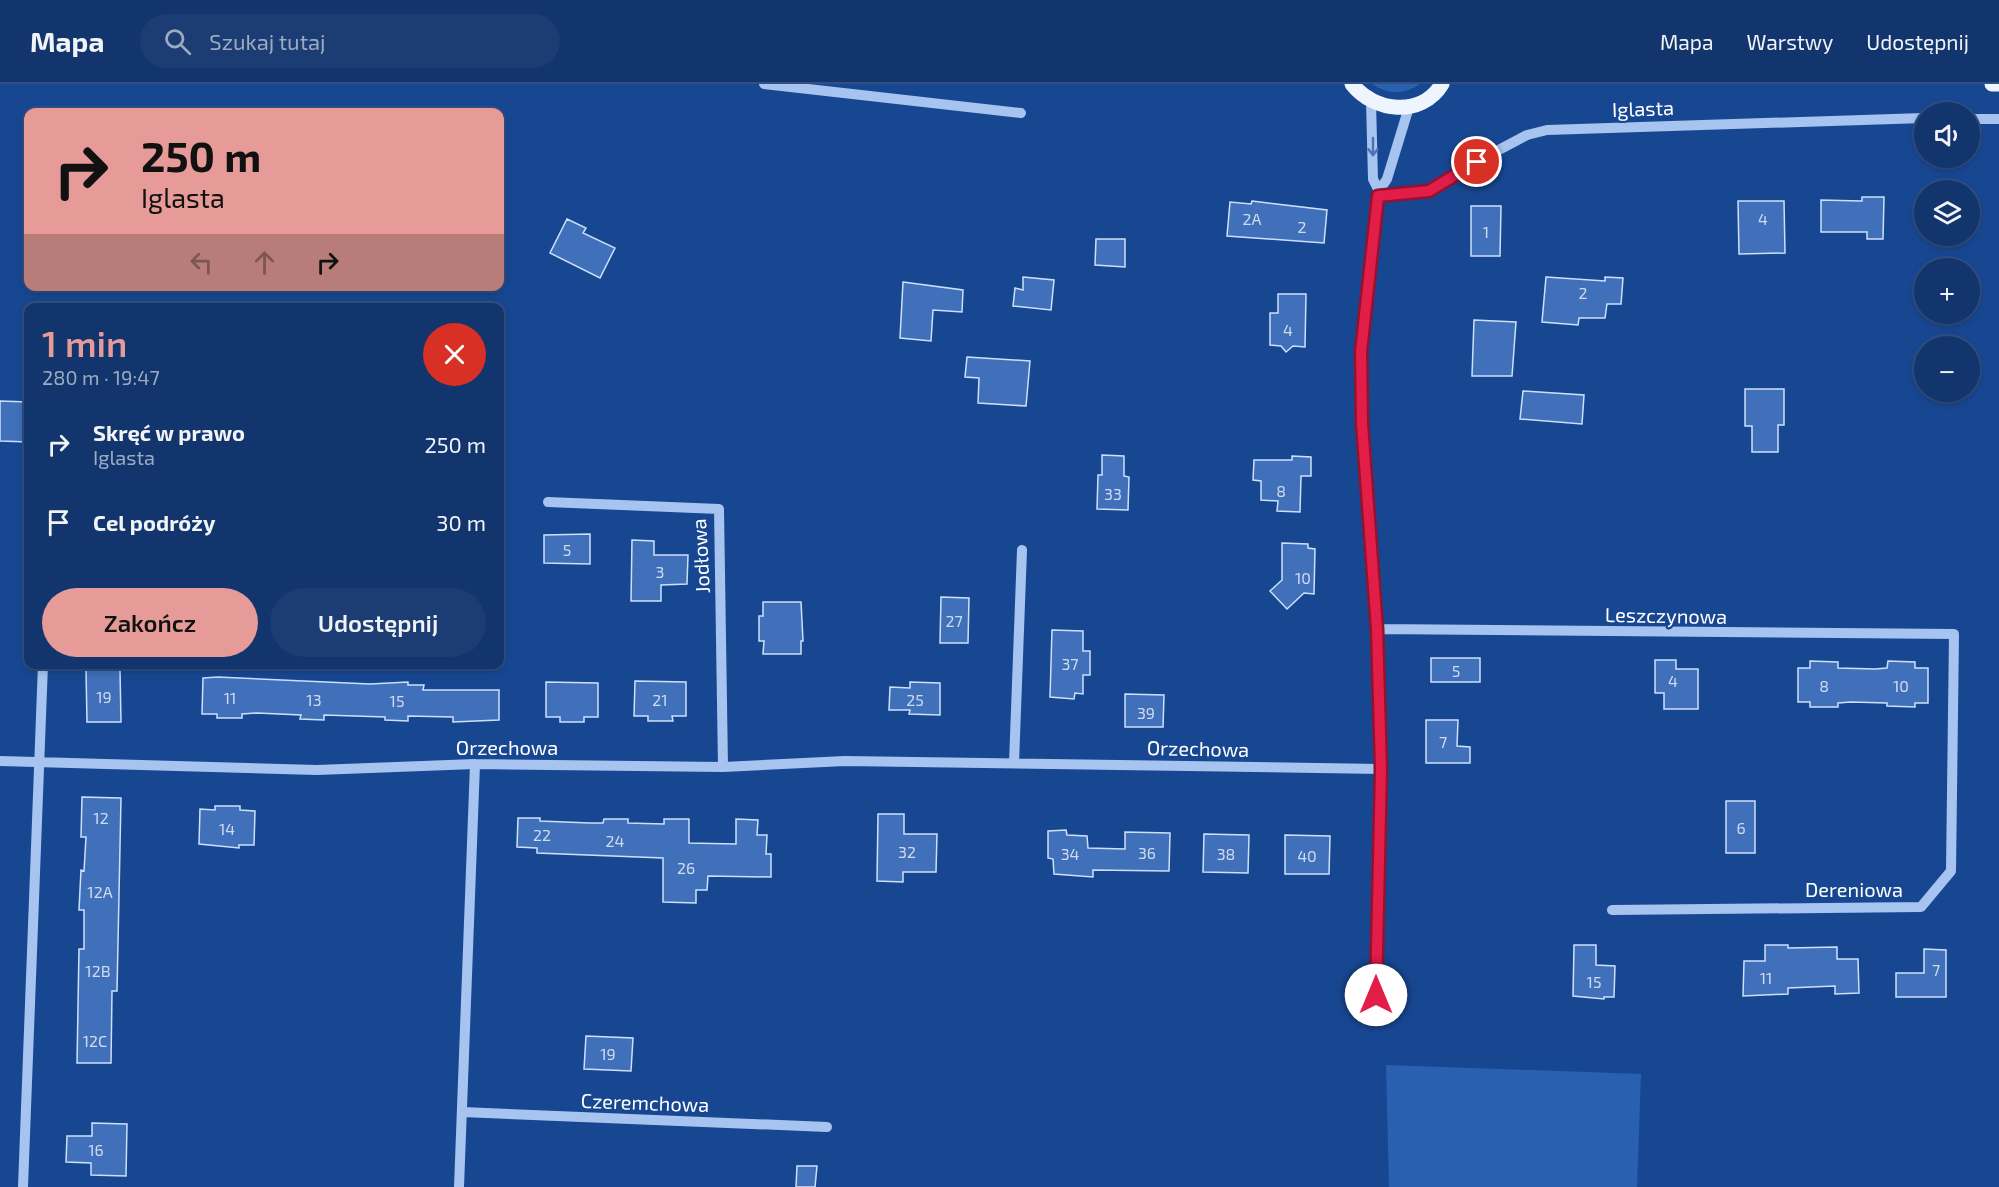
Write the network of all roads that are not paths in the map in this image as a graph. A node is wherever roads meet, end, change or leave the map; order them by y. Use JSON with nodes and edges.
{"nodes":[{"id":1,"x":764,"y":84,"type":"edge"},
{"id":2,"x":1352,"y":84,"type":"edge"},
{"id":3,"x":1992,"y":84,"type":"edge"},
{"id":4,"x":1999,"y":84,"type":"edge"},
{"id":5,"x":1443,"y":85,"type":"edge"},
{"id":6,"x":1371,"y":102,"type":"junction"},
{"id":7,"x":1408,"y":107,"type":"junction"},
{"id":8,"x":1021,"y":113,"type":"dead end"},
{"id":9,"x":1914,"y":118,"type":"edge"},
{"id":10,"x":1980,"y":119,"type":"edge"},
{"id":11,"x":1999,"y":119,"type":"edge"},
{"id":12,"x":1379,"y":193,"type":"junction"},
{"id":13,"x":548,"y":502,"type":"dead end"},
{"id":14,"x":1022,"y":550,"type":"dead end"},
{"id":15,"x":1377,"y":629,"type":"junction"},
{"id":16,"x":1954,"y":634,"type":"joint"},
{"id":17,"x":43,"y":669,"type":"edge"},
{"id":18,"x":0,"y":761,"type":"edge"},
{"id":19,"x":40,"y":761,"type":"junction"},
{"id":20,"x":475,"y":764,"type":"junction"},
{"id":21,"x":1014,"y":764,"type":"junction"},
{"id":22,"x":723,"y":767,"type":"junction"},
{"id":23,"x":1381,"y":769,"type":"junction"},
{"id":24,"x":1612,"y":910,"type":"dead end"},
{"id":25,"x":1376,"y":995,"type":"dead end"},
{"id":26,"x":462,"y":1112,"type":"junction"},
{"id":27,"x":827,"y":1127,"type":"dead end"},
{"id":28,"x":23,"y":1187,"type":"edge"},
{"id":29,"x":459,"y":1187,"type":"edge"}],
"edges":[{"from":1,"to":8,"type":"street"},
{"from":2,"to":6,"type":"main road"},
{"from":3,"to":4,"type":"main road"},
{"from":5,"to":7,"type":"main road"},
{"from":6,"to":7,"type":"main road"},
{"from":6,"to":12,"type":"street","one_way":true},
{"from":7,"to":12,"type":"street"},
{"from":9,"to":12,"type":"street","name":"Iglasta"},
{"from":10,"to":11,"type":"street"},
{"from":12,"to":15,"type":"street"},
{"from":13,"to":22,"type":"street","name":"Jodłowa"},
{"from":14,"to":21,"type":"street"},
{"from":15,"to":16,"type":"street","name":"Leszczynowa"},
{"from":15,"to":23,"type":"street"},
{"from":16,"to":24,"type":"street","name":"Dereniowa"},
{"from":17,"to":19,"type":"street"},
{"from":18,"to":19,"type":"street","name":"Orzechowa"},
{"from":19,"to":20,"type":"street","name":"Orzechowa"},
{"from":19,"to":28,"type":"street"},
{"from":20,"to":22,"type":"street","name":"Orzechowa"},
{"from":20,"to":26,"type":"street"},
{"from":21,"to":22,"type":"street","name":"Orzechowa"},
{"from":21,"to":23,"type":"street","name":"Orzechowa"},
{"from":23,"to":25,"type":"street"},
{"from":26,"to":27,"type":"street","name":"Czeremchowa"},
{"from":26,"to":29,"type":"street"}]}
